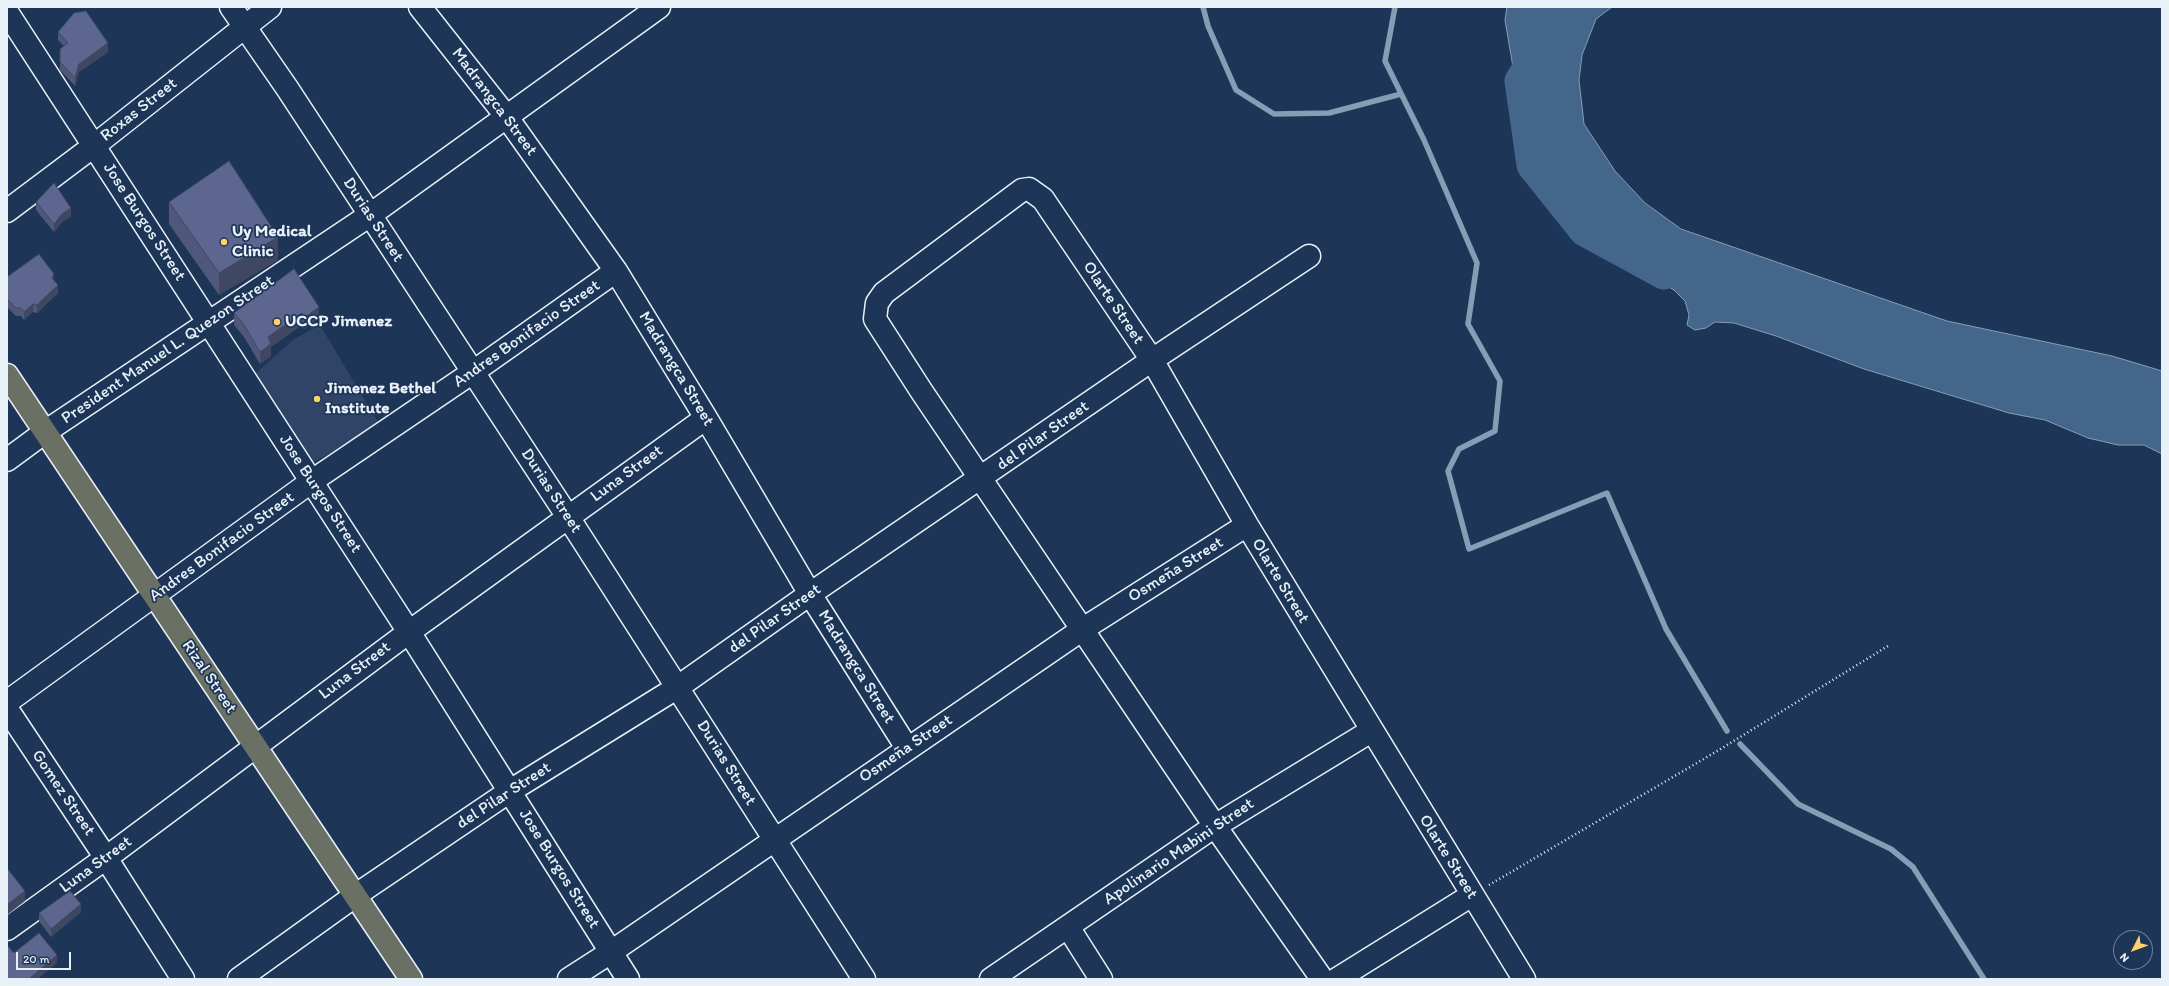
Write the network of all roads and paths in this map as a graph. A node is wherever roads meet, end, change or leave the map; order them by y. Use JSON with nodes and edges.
{"nodes":[{"id":1,"x":231,"y":7,"type":"edge"},
{"id":2,"x":270,"y":7,"type":"edge"},
{"id":3,"x":420,"y":7,"type":"edge"},
{"id":4,"x":659,"y":7,"type":"edge"},
{"id":5,"x":7,"y":12,"type":"edge"},
{"id":6,"x":244,"y":28,"type":"junction"},
{"id":7,"x":506,"y":116,"type":"junction"},
{"id":8,"x":95,"y":145,"type":"junction"},
{"id":9,"x":7,"y":211,"type":"edge"},
{"id":10,"x":370,"y":215,"type":"junction"},
{"id":11,"x":1309,"y":256,"type":"dead end"},
{"id":12,"x":616,"y":270,"type":"junction"},
{"id":13,"x":209,"y":322,"type":"junction"},
{"id":14,"x":1152,"y":360,"type":"junction"},
{"id":15,"x":473,"y":372,"type":"junction"},
{"id":16,"x":7,"y":375,"type":"edge"},
{"id":17,"x":706,"y":418,"type":"junction"},
{"id":18,"x":45,"y":432,"type":"junction"},
{"id":19,"x":7,"y":460,"type":"edge"},
{"id":20,"x":981,"y":479,"type":"junction"},
{"id":21,"x":312,"y":481,"type":"junction"},
{"id":22,"x":568,"y":517,"type":"junction"},
{"id":23,"x":1247,"y":525,"type":"junction"},
{"id":24,"x":810,"y":594,"type":"junction"},
{"id":25,"x":154,"y":597,"type":"junction"},
{"id":26,"x":1083,"y":629,"type":"junction"},
{"id":27,"x":409,"y":632,"type":"junction"},
{"id":28,"x":1888,"y":646,"type":"dead end"},
{"id":29,"x":678,"y":687,"type":"junction"},
{"id":30,"x":7,"y":702,"type":"edge"},
{"id":31,"x":7,"y":710,"type":"edge"},
{"id":32,"x":1371,"y":731,"type":"junction"},
{"id":33,"x":255,"y":746,"type":"junction"},
{"id":34,"x":907,"y":748,"type":"junction"},
{"id":35,"x":510,"y":791,"type":"junction"},
{"id":36,"x":1215,"y":826,"type":"junction"},
{"id":37,"x":774,"y":841,"type":"junction"},
{"id":38,"x":106,"y":858,"type":"junction"},
{"id":39,"x":356,"y":895,"type":"junction"},
{"id":40,"x":1472,"y":895,"type":"junction"},
{"id":41,"x":1068,"y":927,"type":"junction"},
{"id":42,"x":7,"y":929,"type":"edge"},
{"id":43,"x":611,"y":952,"type":"junction"},
{"id":44,"x":183,"y":979,"type":"edge"},
{"id":45,"x":239,"y":979,"type":"edge"},
{"id":46,"x":411,"y":979,"type":"edge"},
{"id":47,"x":569,"y":979,"type":"edge"},
{"id":48,"x":628,"y":979,"type":"edge"},
{"id":49,"x":864,"y":979,"type":"edge"},
{"id":50,"x":991,"y":979,"type":"edge"},
{"id":51,"x":1101,"y":979,"type":"edge"},
{"id":52,"x":1322,"y":979,"type":"edge"},
{"id":53,"x":1337,"y":979,"type":"edge"},
{"id":54,"x":1524,"y":979,"type":"edge"}],
"edges":[{"from":1,"to":6,"type":"street","name":"Durias Street"},
{"from":2,"to":6,"type":"street","name":"Roxas Street"},
{"from":3,"to":7,"type":"street","name":"Madrangca Street"},
{"from":4,"to":7,"type":"street","name":"President Manuel L. Quezon Street"},
{"from":5,"to":8,"type":"street","name":"Jose Burgos Street"},
{"from":6,"to":8,"type":"street","name":"Roxas Street"},
{"from":6,"to":10,"type":"street","name":"Durias Street"},
{"from":7,"to":10,"type":"street","name":"President Manuel L. Quezon Street"},
{"from":7,"to":12,"type":"street","name":"Madrangca Street"},
{"from":8,"to":9,"type":"street","name":"Roxas Street"},
{"from":8,"to":13,"type":"street","name":"Jose Burgos Street"},
{"from":10,"to":13,"type":"street","name":"President Manuel L. Quezon Street"},
{"from":10,"to":15,"type":"street","name":"Durias Street"},
{"from":11,"to":14,"type":"street","name":"del Pilar Street"},
{"from":12,"to":15,"type":"street","name":"Andres Bonifacio Street"},
{"from":12,"to":17,"type":"street","name":"Madrangca Street"},
{"from":13,"to":18,"type":"street","name":"President Manuel L. Quezon Street"},
{"from":13,"to":21,"type":"street","name":"Jose Burgos Street"},
{"from":14,"to":20,"type":"street","name":"del Pilar Street"},
{"from":14,"to":20,"type":"street","name":"Olarte Street"},
{"from":14,"to":23,"type":"street","name":"Olarte Street"},
{"from":15,"to":21,"type":"street","name":"Andres Bonifacio Street"},
{"from":15,"to":22,"type":"street","name":"Durias Street"},
{"from":16,"to":18,"type":"main road","name":"Rizal Street"},
{"from":17,"to":22,"type":"street","name":"Luna Street"},
{"from":17,"to":24,"type":"street","name":"Madrangca Street"},
{"from":18,"to":19,"type":"street","name":"President Manuel L. Quezon Street"},
{"from":18,"to":25,"type":"main road","name":"Rizal Street"},
{"from":20,"to":24,"type":"street","name":"del Pilar Street"},
{"from":20,"to":26,"type":"street"},
{"from":21,"to":25,"type":"street","name":"Andres Bonifacio Street"},
{"from":21,"to":27,"type":"street","name":"Jose Burgos Street"},
{"from":22,"to":27,"type":"street","name":"Luna Street"},
{"from":22,"to":29,"type":"street","name":"Durias Street"},
{"from":23,"to":26,"type":"street","name":"Osmeña Street"},
{"from":23,"to":32,"type":"street","name":"Olarte Street"},
{"from":24,"to":29,"type":"street","name":"del Pilar Street"},
{"from":24,"to":34,"type":"street","name":"Madrangca Street"},
{"from":25,"to":30,"type":"street","name":"Andres Bonifacio Street"},
{"from":25,"to":33,"type":"main road","name":"Rizal Street"},
{"from":26,"to":34,"type":"street","name":"Osmeña Street"},
{"from":26,"to":36,"type":"street"},
{"from":27,"to":33,"type":"street","name":"Luna Street"},
{"from":27,"to":35,"type":"street","name":"Jose Burgos Street"},
{"from":28,"to":40,"type":"path"},
{"from":29,"to":35,"type":"street","name":"del Pilar Street"},
{"from":29,"to":37,"type":"street","name":"Durias Street"},
{"from":31,"to":38,"type":"street","name":"Gomez Street"},
{"from":32,"to":36,"type":"street","name":"Apolinario Mabini Street"},
{"from":32,"to":40,"type":"street","name":"Olarte Street"},
{"from":33,"to":38,"type":"street","name":"Luna Street"},
{"from":33,"to":39,"type":"main road","name":"Rizal Street"},
{"from":34,"to":37,"type":"street","name":"Osmeña Street"},
{"from":35,"to":39,"type":"street","name":"del Pilar Street"},
{"from":35,"to":43,"type":"street","name":"Jose Burgos Street"},
{"from":36,"to":41,"type":"street","name":"Apolinario Mabini Street"},
{"from":36,"to":52,"type":"street"},
{"from":37,"to":43,"type":"street","name":"Osmeña Street"},
{"from":37,"to":49,"type":"street","name":"Durias Street"},
{"from":38,"to":42,"type":"street","name":"Luna Street"},
{"from":38,"to":44,"type":"street","name":"Gomez Street"},
{"from":39,"to":45,"type":"street","name":"del Pilar Street"},
{"from":39,"to":46,"type":"main road","name":"Rizal Street"},
{"from":40,"to":53,"type":"street"},
{"from":40,"to":54,"type":"street","name":"Olarte Street"},
{"from":41,"to":50,"type":"street","name":"Apolinario Mabini Street"},
{"from":41,"to":51,"type":"street"},
{"from":43,"to":47,"type":"street","name":"Osmeña Street"},
{"from":43,"to":48,"type":"street","name":"Jose Burgos Street"}]}
